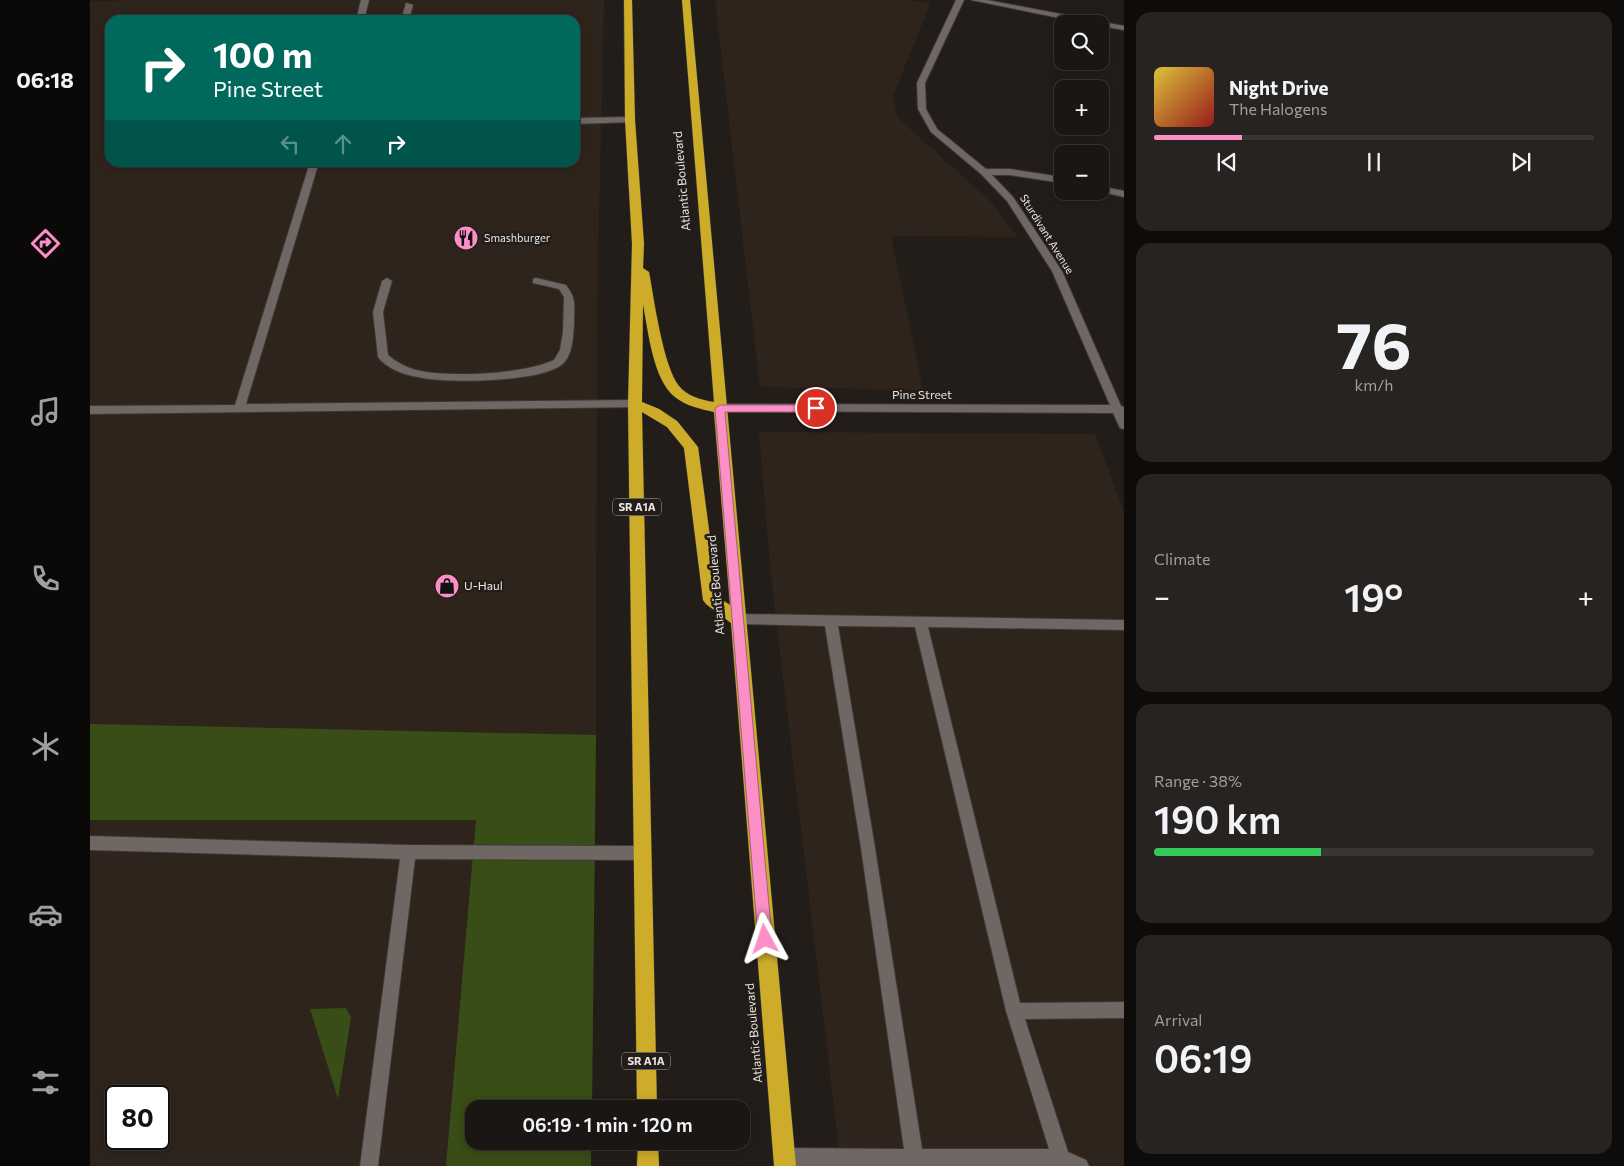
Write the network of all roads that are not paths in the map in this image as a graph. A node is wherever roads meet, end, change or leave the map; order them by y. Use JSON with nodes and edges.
{"nodes":[{"id":1,"x":366,"y":0,"type":"edge"},
{"id":2,"x":628,"y":0,"type":"edge"},
{"id":3,"x":686,"y":0,"type":"edge"},
{"id":4,"x":960,"y":0,"type":"edge"},
{"id":5,"x":975,"y":0,"type":"edge"},
{"id":6,"x":409,"y":5,"type":"dead end"},
{"id":7,"x":362,"y":15,"type":"edge"},
{"id":8,"x":406,"y":15,"type":"edge"},
{"id":9,"x":1124,"y":28,"type":"edge"},
{"id":10,"x":630,"y":120,"type":"junction"},
{"id":11,"x":580,"y":121,"type":"edge"},
{"id":12,"x":313,"y":167,"type":"edge"},
{"id":13,"x":984,"y":172,"type":"junction"},
{"id":14,"x":1054,"y":179,"type":"edge"},
{"id":15,"x":1109,"y":191,"type":"edge"},
{"id":16,"x":1124,"y":194,"type":"edge"},
{"id":17,"x":638,"y":244,"type":"junction"},
{"id":18,"x":387,"y":281,"type":"dead end"},
{"id":19,"x":536,"y":281,"type":"dead end"},
{"id":20,"x":635,"y":404,"type":"junction"},
{"id":21,"x":239,"y":408,"type":"junction"},
{"id":22,"x":720,"y":408,"type":"junction"},
{"id":23,"x":90,"y":410,"type":"edge"},
{"id":24,"x":1121,"y":410,"type":"edge"},
{"id":25,"x":1124,"y":425,"type":"edge"},
{"id":26,"x":738,"y":619,"type":"junction"},
{"id":27,"x":831,"y":621,"type":"junction"},
{"id":28,"x":920,"y":622,"type":"junction"},
{"id":29,"x":1124,"y":625,"type":"edge"},
{"id":30,"x":90,"y":843,"type":"edge"},
{"id":31,"x":408,"y":852,"type":"junction"},
{"id":32,"x":642,"y":853,"type":"junction"},
{"id":33,"x":1124,"y":1010,"type":"edge"},
{"id":34,"x":1014,"y":1011,"type":"junction"},
{"id":35,"x":647,"y":1100,"type":"edge"},
{"id":36,"x":648,"y":1150,"type":"edge"},
{"id":37,"x":914,"y":1156,"type":"junction"},
{"id":38,"x":1061,"y":1158,"type":"junction"},
{"id":39,"x":785,"y":1161,"type":"edge"},
{"id":40,"x":369,"y":1166,"type":"edge"},
{"id":41,"x":648,"y":1166,"type":"edge"},
{"id":42,"x":1080,"y":1166,"type":"edge"}],
"edges":[{"from":1,"to":7,"type":"street"},
{"from":2,"to":10,"type":"highway","number":"SR A1A"},
{"from":3,"to":22,"type":"highway","name":"Atlantic Boulevard"},
{"from":4,"to":13,"type":"street","name":"Sturdivant Avenue"},
{"from":5,"to":9,"type":"street"},
{"from":6,"to":8,"type":"street"},
{"from":10,"to":11,"type":"street"},
{"from":10,"to":17,"type":"highway","number":"SR A1A"},
{"from":12,"to":21,"type":"street"},
{"from":13,"to":14,"type":"street"},
{"from":13,"to":24,"type":"street","name":"Sturdivant Avenue"},
{"from":15,"to":16,"type":"street"},
{"from":17,"to":20,"type":"highway","number":"SR A1A"},
{"from":17,"to":22,"type":"highway"},
{"from":18,"to":19,"type":"street"},
{"from":20,"to":21,"type":"street"},
{"from":20,"to":26,"type":"highway"},
{"from":20,"to":32,"type":"highway","number":"SR A1A"},
{"from":21,"to":23,"type":"street"},
{"from":22,"to":24,"type":"street","name":"Pine Street"},
{"from":22,"to":26,"type":"highway","name":"Atlantic Boulevard"},
{"from":24,"to":25,"type":"street","name":"Sturdivant Avenue"},
{"from":26,"to":27,"type":"street"},
{"from":26,"to":39,"type":"highway","name":"Atlantic Boulevard"},
{"from":27,"to":28,"type":"street"},
{"from":27,"to":37,"type":"street"},
{"from":28,"to":29,"type":"street"},
{"from":28,"to":34,"type":"street"},
{"from":30,"to":31,"type":"street"},
{"from":31,"to":32,"type":"street"},
{"from":31,"to":40,"type":"street"},
{"from":32,"to":35,"type":"highway","number":"SR A1A"},
{"from":33,"to":34,"type":"street"},
{"from":34,"to":38,"type":"street"},
{"from":36,"to":41,"type":"highway"},
{"from":37,"to":38,"type":"street"},
{"from":37,"to":39,"type":"street"},
{"from":38,"to":42,"type":"street"}]}
